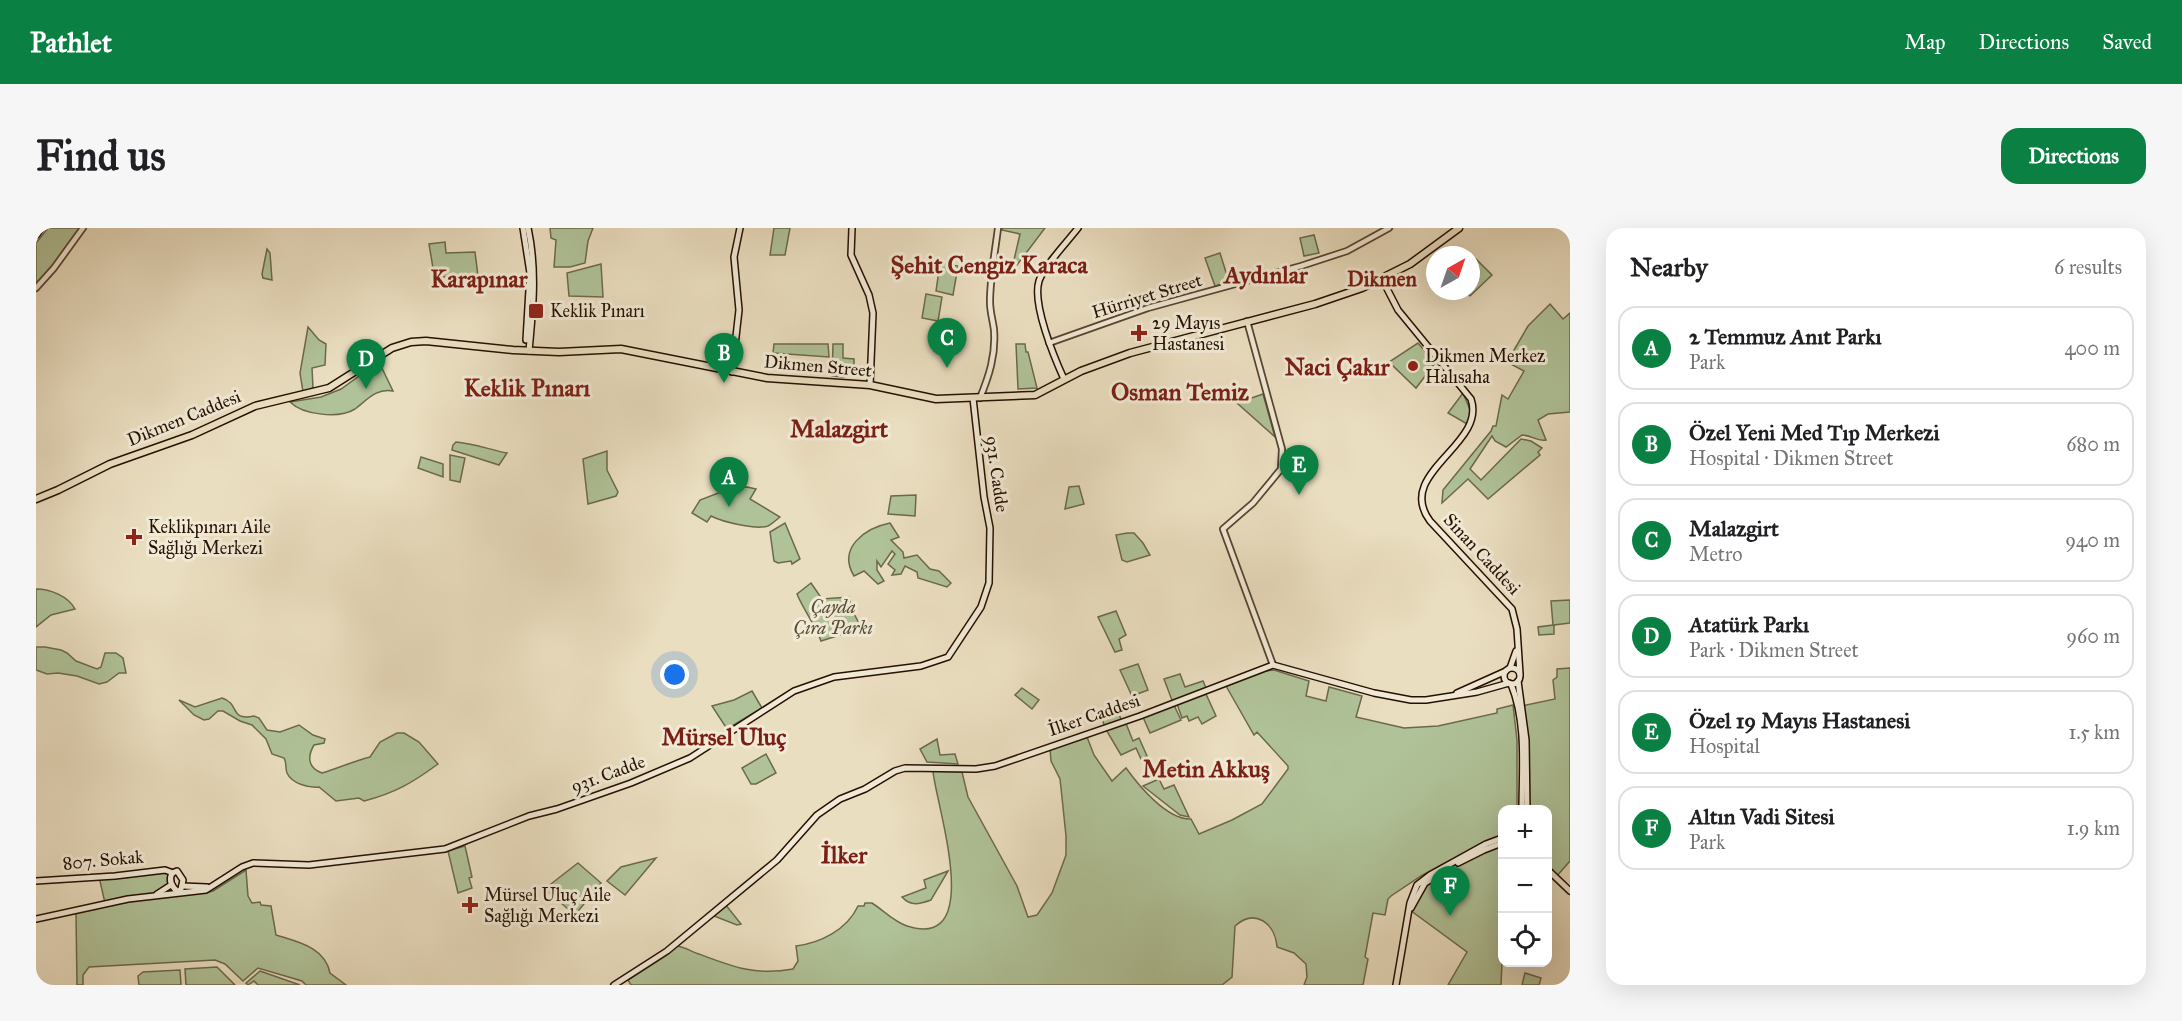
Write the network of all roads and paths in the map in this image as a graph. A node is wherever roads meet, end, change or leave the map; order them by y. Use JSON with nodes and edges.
{"nodes":[{"id":1,"x":40,"y":228,"type":"edge"},
{"id":2,"x":83,"y":228,"type":"edge"},
{"id":3,"x":526,"y":228,"type":"edge"},
{"id":4,"x":740,"y":228,"type":"edge"},
{"id":5,"x":852,"y":228,"type":"edge"},
{"id":6,"x":998,"y":228,"type":"edge"},
{"id":7,"x":1078,"y":228,"type":"edge"},
{"id":8,"x":1389,"y":228,"type":"edge"},
{"id":9,"x":1456,"y":229,"type":"edge"},
{"id":10,"x":36,"y":234,"type":"edge"},
{"id":11,"x":1382,"y":279,"type":"junction"},
{"id":12,"x":36,"y":288,"type":"edge"},
{"id":13,"x":531,"y":299,"type":"junction"},
{"id":14,"x":1247,"y":321,"type":"junction"},
{"id":15,"x":526,"y":336,"type":"junction"},
{"id":16,"x":1049,"y":343,"type":"junction"},
{"id":17,"x":513,"y":350,"type":"junction"},
{"id":18,"x":527,"y":351,"type":"junction"},
{"id":19,"x":732,"y":372,"type":"junction"},
{"id":20,"x":1064,"y":379,"type":"junction"},
{"id":21,"x":870,"y":385,"type":"junction"},
{"id":22,"x":976,"y":398,"type":"junction"},
{"id":23,"x":36,"y":499,"type":"edge"},
{"id":24,"x":1517,"y":646,"type":"junction"},
{"id":25,"x":1273,"y":665,"type":"junction"},
{"id":26,"x":1508,"y":670,"type":"junction"},
{"id":27,"x":1520,"y":674,"type":"junction"},
{"id":28,"x":1518,"y":681,"type":"junction"},
{"id":29,"x":1510,"y":684,"type":"junction"},
{"id":30,"x":1450,"y":696,"type":"junction"},
{"id":31,"x":1520,"y":707,"type":"junction"},
{"id":32,"x":1522,"y":805,"type":"edge"},
{"id":33,"x":1527,"y":805,"type":"edge"},
{"id":34,"x":1498,"y":840,"type":"edge"},
{"id":35,"x":1498,"y":845,"type":"edge"},
{"id":36,"x":172,"y":873,"type":"junction"},
{"id":37,"x":1552,"y":876,"type":"edge"},
{"id":38,"x":36,"y":880,"type":"edge"},
{"id":39,"x":171,"y":885,"type":"junction"},
{"id":40,"x":182,"y":886,"type":"junction"},
{"id":41,"x":212,"y":887,"type":"junction"},
{"id":42,"x":1570,"y":891,"type":"edge"},
{"id":43,"x":178,"y":892,"type":"junction"},
{"id":44,"x":153,"y":896,"type":"junction"},
{"id":45,"x":1411,"y":908,"type":"junction"},
{"id":46,"x":36,"y":919,"type":"edge"},
{"id":47,"x":614,"y":985,"type":"edge"},
{"id":48,"x":1396,"y":985,"type":"edge"}],
"edges":[{"from":1,"to":10,"type":"highway"},
{"from":2,"to":12,"type":"street"},
{"from":3,"to":13,"type":"main road"},
{"from":4,"to":19,"type":"main road"},
{"from":5,"to":21,"type":"main road"},
{"from":6,"to":22,"type":"street"},
{"from":7,"to":16,"type":"main road"},
{"from":8,"to":16,"type":"street","name":"Hürriyet Street"},
{"from":9,"to":11,"type":"main road"},
{"from":11,"to":14,"type":"main road"},
{"from":11,"to":24,"type":"main road","name":"Sinan Caddesi"},
{"from":13,"to":15,"type":"main road"},
{"from":13,"to":18,"type":"main road"},
{"from":14,"to":20,"type":"main road","name":"Dikmen Street"},
{"from":14,"to":25,"type":"street"},
{"from":15,"to":17,"type":"main road"},
{"from":15,"to":18,"type":"main road"},
{"from":16,"to":20,"type":"main road"},
{"from":17,"to":18,"type":"main road","name":"Dikmen Street"},
{"from":17,"to":23,"type":"main road","name":"Dikmen Street"},
{"from":18,"to":19,"type":"main road","name":"Dikmen Street"},
{"from":19,"to":21,"type":"main road","name":"Dikmen Street"},
{"from":20,"to":22,"type":"main road","name":"Dikmen Street"},
{"from":21,"to":22,"type":"main road","name":"Dikmen Street"},
{"from":22,"to":41,"type":"main road","name":"931. Cadde"},
{"from":24,"to":26,"type":"main road","name":"Sinan Caddesi"},
{"from":24,"to":27,"type":"main road","name":"Sinan Caddesi"},
{"from":25,"to":30,"type":"main road"},
{"from":25,"to":47,"type":"main road","name":"İlker Caddesi"},
{"from":26,"to":27,"type":"main road"},
{"from":26,"to":29,"type":"main road"},
{"from":26,"to":30,"type":"main road"},
{"from":27,"to":28,"type":"main road"},
{"from":28,"to":29,"type":"main road"},
{"from":28,"to":31,"type":"main road"},
{"from":29,"to":30,"type":"main road"},
{"from":29,"to":31,"type":"main road"},
{"from":31,"to":32,"type":"main road"},
{"from":31,"to":33,"type":"main road"},
{"from":34,"to":45,"type":"main road"},
{"from":35,"to":45,"type":"main road"},
{"from":36,"to":38,"type":"main road","name":"807. Sokak"},
{"from":36,"to":39,"type":"main road"},
{"from":36,"to":40,"type":"main road"},
{"from":37,"to":42,"type":"main road"},
{"from":39,"to":43,"type":"main road"},
{"from":39,"to":44,"type":"main road"},
{"from":40,"to":41,"type":"main road"},
{"from":40,"to":43,"type":"main road"},
{"from":41,"to":43,"type":"main road","name":"931. Cadde"},
{"from":43,"to":44,"type":"main road","name":"931. Cadde"},
{"from":44,"to":46,"type":"main road","name":"931. Cadde"},
{"from":45,"to":48,"type":"main road"}]}
